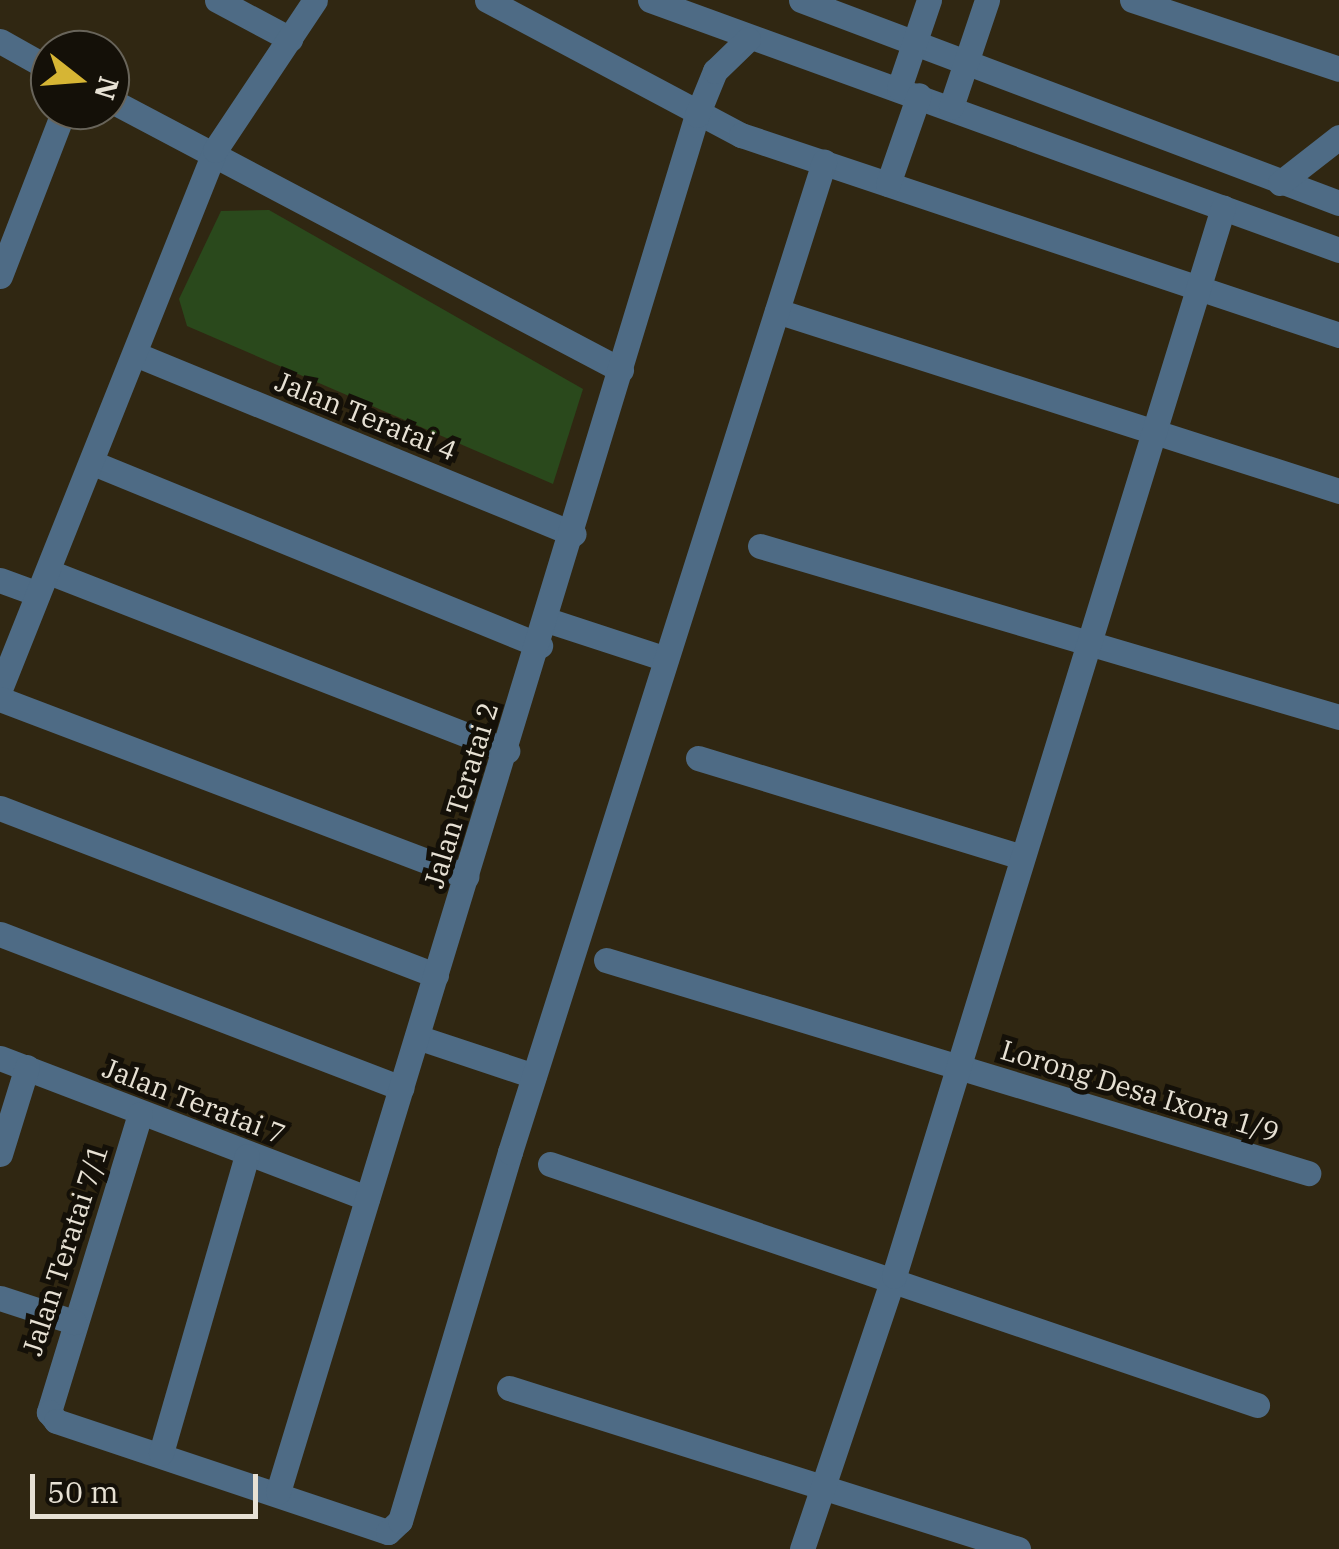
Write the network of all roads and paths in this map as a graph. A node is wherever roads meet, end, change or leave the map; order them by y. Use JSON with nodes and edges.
{"nodes":[{"id":1,"x":217,"y":0,"type":"edge"},
{"id":2,"x":315,"y":0,"type":"edge"},
{"id":3,"x":486,"y":0,"type":"edge"},
{"id":4,"x":650,"y":0,"type":"edge"},
{"id":5,"x":801,"y":0,"type":"edge"},
{"id":6,"x":928,"y":0,"type":"edge"},
{"id":7,"x":986,"y":0,"type":"edge"},
{"id":8,"x":1132,"y":0,"type":"edge"},
{"id":9,"x":290,"y":39,"type":"junction"},
{"id":10,"x":748,"y":39,"type":"junction"},
{"id":11,"x":915,"y":40,"type":"junction"},
{"id":12,"x":0,"y":41,"type":"edge"},
{"id":13,"x":30,"y":58,"type":"edge"},
{"id":14,"x":967,"y":59,"type":"junction"},
{"id":15,"x":1339,"y":69,"type":"edge"},
{"id":16,"x":909,"y":91,"type":"junction"},
{"id":17,"x":951,"y":107,"type":"junction"},
{"id":18,"x":130,"y":110,"type":"edge"},
{"id":19,"x":697,"y":115,"type":"junction"},
{"id":20,"x":56,"y":130,"type":"edge"},
{"id":21,"x":1339,"y":137,"type":"edge"},
{"id":22,"x":215,"y":150,"type":"junction"},
{"id":23,"x":824,"y":162,"type":"junction"},
{"id":24,"x":1280,"y":183,"type":"junction"},
{"id":25,"x":888,"y":184,"type":"junction"},
{"id":26,"x":1339,"y":203,"type":"edge"},
{"id":27,"x":1224,"y":208,"type":"junction"},
{"id":28,"x":1339,"y":250,"type":"edge"},
{"id":29,"x":0,"y":276,"type":"edge"},
{"id":30,"x":1195,"y":291,"type":"junction"},
{"id":31,"x":777,"y":311,"type":"junction"},
{"id":32,"x":1339,"y":335,"type":"edge"},
{"id":33,"x":135,"y":354,"type":"junction"},
{"id":34,"x":622,"y":370,"type":"junction"},
{"id":35,"x":1150,"y":435,"type":"junction"},
{"id":36,"x":92,"y":463,"type":"junction"},
{"id":37,"x":1339,"y":491,"type":"edge"},
{"id":38,"x":574,"y":534,"type":"junction"},
{"id":39,"x":760,"y":546,"type":"dead end"},
{"id":40,"x":0,"y":580,"type":"edge"},
{"id":41,"x":44,"y":583,"type":"junction"},
{"id":42,"x":543,"y":633,"type":"junction"},
{"id":43,"x":1086,"y":640,"type":"junction"},
{"id":44,"x":666,"y":660,"type":"junction"},
{"id":45,"x":0,"y":690,"type":"edge"},
{"id":46,"x":0,"y":700,"type":"edge"},
{"id":47,"x":1339,"y":717,"type":"edge"},
{"id":48,"x":507,"y":751,"type":"junction"},
{"id":49,"x":698,"y":758,"type":"dead end"},
{"id":50,"x":0,"y":808,"type":"edge"},
{"id":51,"x":1019,"y":856,"type":"junction"},
{"id":52,"x":467,"y":876,"type":"junction"},
{"id":53,"x":0,"y":934,"type":"edge"},
{"id":54,"x":606,"y":960,"type":"dead end"},
{"id":55,"x":436,"y":976,"type":"junction"},
{"id":56,"x":417,"y":1036,"type":"junction"},
{"id":57,"x":0,"y":1058,"type":"edge"},
{"id":58,"x":956,"y":1066,"type":"junction"},
{"id":59,"x":27,"y":1067,"type":"junction"},
{"id":60,"x":534,"y":1076,"type":"junction"},
{"id":61,"x":401,"y":1088,"type":"junction"},
{"id":62,"x":140,"y":1114,"type":"junction"},
{"id":63,"x":0,"y":1154,"type":"edge"},
{"id":64,"x":247,"y":1156,"type":"junction"},
{"id":65,"x":550,"y":1164,"type":"dead end"},
{"id":66,"x":1308,"y":1173,"type":"dead end"},
{"id":67,"x":367,"y":1198,"type":"junction"},
{"id":68,"x":894,"y":1276,"type":"junction"},
{"id":69,"x":0,"y":1298,"type":"edge"},
{"id":70,"x":74,"y":1322,"type":"junction"},
{"id":71,"x":509,"y":1388,"type":"dead end"},
{"id":72,"x":1258,"y":1405,"type":"dead end"},
{"id":73,"x":161,"y":1453,"type":"junction"},
{"id":74,"x":822,"y":1486,"type":"junction"},
{"id":75,"x":278,"y":1492,"type":"junction"},
{"id":76,"x":802,"y":1549,"type":"edge"},
{"id":77,"x":1018,"y":1549,"type":"edge"}],
"edges":[{"from":1,"to":9,"type":"street"},
{"from":2,"to":9,"type":"street"},
{"from":3,"to":19,"type":"street"},
{"from":4,"to":10,"type":"street"},
{"from":5,"to":11,"type":"street"},
{"from":6,"to":11,"type":"street"},
{"from":7,"to":14,"type":"street"},
{"from":8,"to":15,"type":"street"},
{"from":9,"to":22,"type":"street"},
{"from":10,"to":16,"type":"street"},
{"from":10,"to":19,"type":"street","name":"Jalan Teratai 2"},
{"from":11,"to":14,"type":"street"},
{"from":11,"to":16,"type":"street"},
{"from":12,"to":13,"type":"street"},
{"from":14,"to":17,"type":"street"},
{"from":14,"to":24,"type":"street"},
{"from":16,"to":17,"type":"street"},
{"from":16,"to":25,"type":"street"},
{"from":17,"to":27,"type":"street"},
{"from":18,"to":22,"type":"street"},
{"from":19,"to":23,"type":"street"},
{"from":19,"to":34,"type":"street","name":"Jalan Teratai 2"},
{"from":20,"to":29,"type":"street"},
{"from":21,"to":24,"type":"street"},
{"from":22,"to":33,"type":"street"},
{"from":22,"to":34,"type":"street"},
{"from":23,"to":25,"type":"street"},
{"from":23,"to":31,"type":"street"},
{"from":24,"to":26,"type":"street"},
{"from":25,"to":30,"type":"street"},
{"from":27,"to":28,"type":"street"},
{"from":27,"to":30,"type":"street"},
{"from":30,"to":32,"type":"street"},
{"from":30,"to":35,"type":"street"},
{"from":31,"to":35,"type":"street"},
{"from":31,"to":44,"type":"street"},
{"from":33,"to":36,"type":"street"},
{"from":33,"to":38,"type":"street","name":"Jalan Teratai 4"},
{"from":34,"to":38,"type":"street","name":"Jalan Teratai 2"},
{"from":35,"to":37,"type":"street"},
{"from":35,"to":43,"type":"street"},
{"from":36,"to":41,"type":"street"},
{"from":36,"to":42,"type":"street"},
{"from":38,"to":42,"type":"street","name":"Jalan Teratai 2"},
{"from":39,"to":43,"type":"street"},
{"from":40,"to":41,"type":"street"},
{"from":41,"to":45,"type":"street"},
{"from":41,"to":48,"type":"street"},
{"from":42,"to":44,"type":"street"},
{"from":42,"to":48,"type":"street","name":"Jalan Teratai 2"},
{"from":43,"to":47,"type":"street"},
{"from":43,"to":51,"type":"street"},
{"from":44,"to":60,"type":"street"},
{"from":46,"to":52,"type":"street"},
{"from":48,"to":52,"type":"street","name":"Jalan Teratai 2"},
{"from":49,"to":51,"type":"street"},
{"from":50,"to":55,"type":"street"},
{"from":51,"to":58,"type":"street"},
{"from":52,"to":55,"type":"street","name":"Jalan Teratai 2"},
{"from":53,"to":61,"type":"street"},
{"from":54,"to":58,"type":"street","name":"Lorong Desa Ixora 1/9"},
{"from":55,"to":56,"type":"street","name":"Jalan Teratai 2"},
{"from":56,"to":60,"type":"street"},
{"from":56,"to":61,"type":"street","name":"Jalan Teratai 2"},
{"from":57,"to":59,"type":"street","name":"Jalan Teratai 7"},
{"from":58,"to":66,"type":"street","name":"Lorong Desa Ixora 1/9"},
{"from":58,"to":68,"type":"street"},
{"from":59,"to":62,"type":"street","name":"Jalan Teratai 7"},
{"from":59,"to":63,"type":"street"},
{"from":60,"to":75,"type":"street"},
{"from":61,"to":67,"type":"street","name":"Jalan Teratai 2"},
{"from":62,"to":64,"type":"street","name":"Jalan Teratai 7"},
{"from":62,"to":70,"type":"street","name":"Jalan Teratai 7/1"},
{"from":64,"to":67,"type":"street","name":"Jalan Teratai 7"},
{"from":64,"to":73,"type":"street"},
{"from":65,"to":68,"type":"street"},
{"from":67,"to":75,"type":"street","name":"Jalan Teratai 2"},
{"from":68,"to":72,"type":"street"},
{"from":68,"to":74,"type":"street"},
{"from":69,"to":70,"type":"street"},
{"from":70,"to":73,"type":"street","name":"Jalan Teratai 7/1"},
{"from":71,"to":74,"type":"street"},
{"from":73,"to":75,"type":"street"},
{"from":74,"to":76,"type":"street"},
{"from":74,"to":77,"type":"street"}]}
